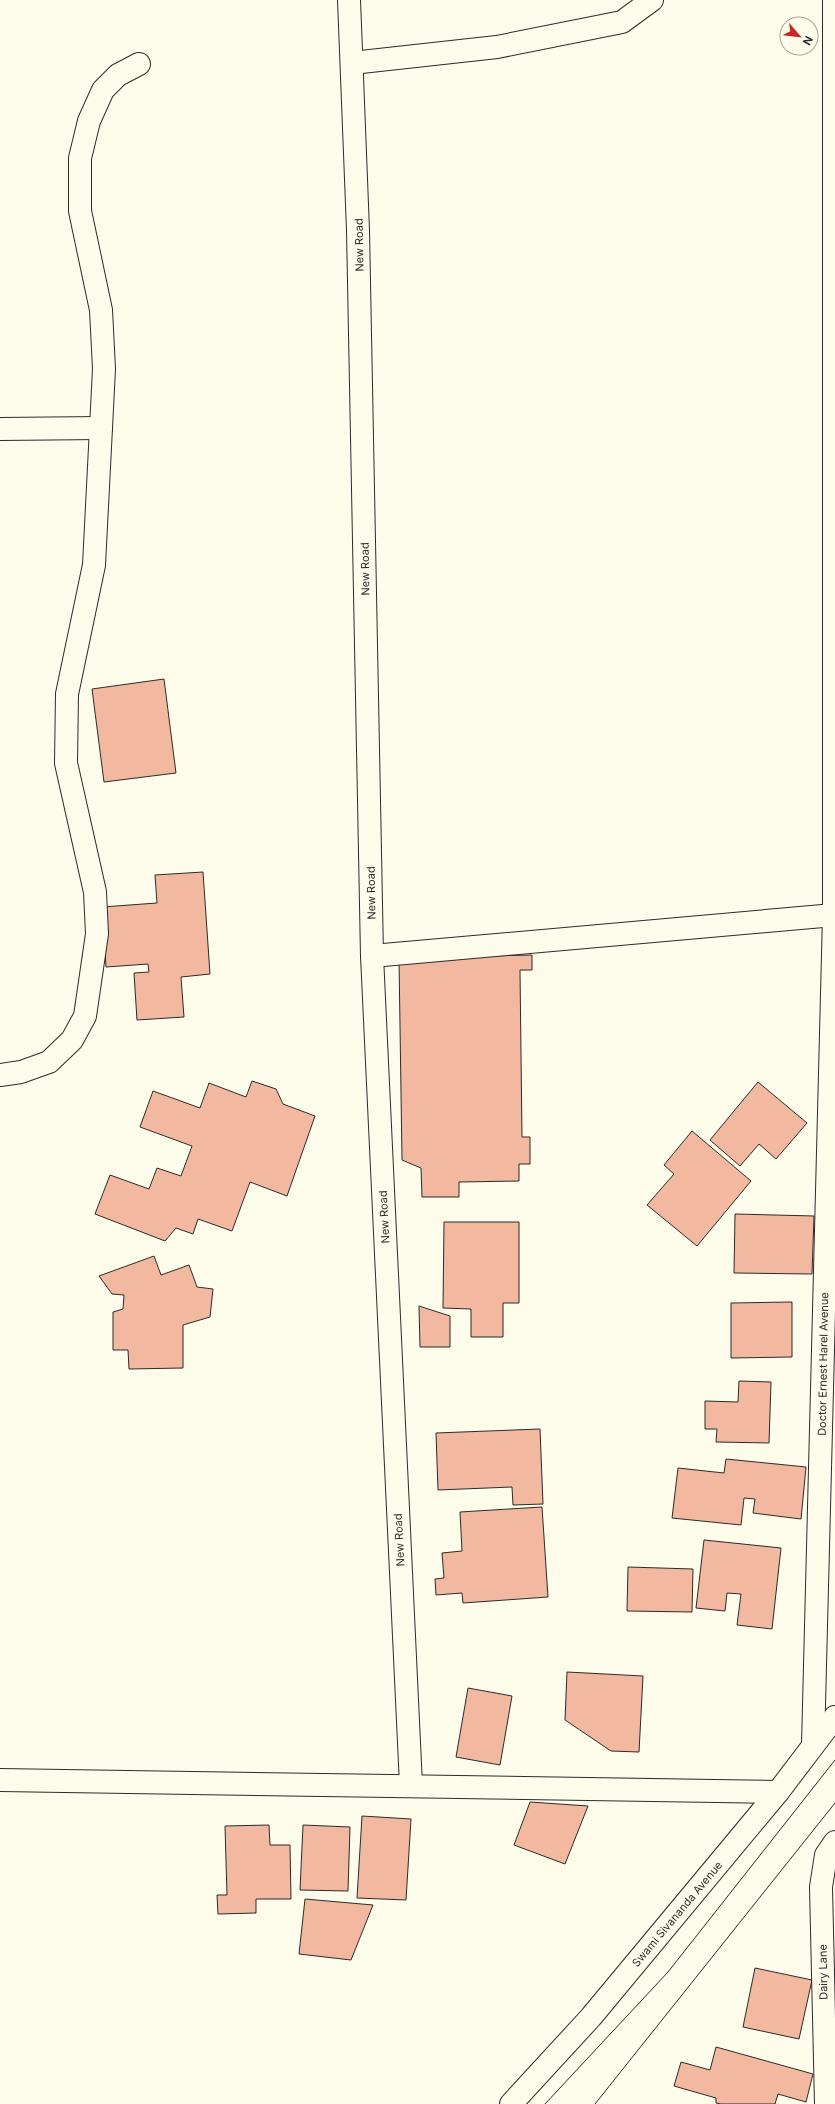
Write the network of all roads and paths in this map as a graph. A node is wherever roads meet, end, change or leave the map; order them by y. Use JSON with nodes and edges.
{"nodes":[{"id":1,"x":349,"y":0,"type":"edge"},
{"id":2,"x":652,"y":0,"type":"edge"},
{"id":3,"x":834,"y":0,"type":"edge"},
{"id":4,"x":352,"y":63,"type":"junction"},
{"id":5,"x":139,"y":64,"type":"dead end"},
{"id":6,"x":101,"y":428,"type":"junction"},
{"id":7,"x":0,"y":429,"type":"edge"},
{"id":8,"x":834,"y":915,"type":"edge"},
{"id":9,"x":372,"y":956,"type":"junction"},
{"id":10,"x":0,"y":1075,"type":"edge"},
{"id":11,"x":835,"y":1717,"type":"edge"},
{"id":12,"x":813,"y":1745,"type":"junction"},
{"id":13,"x":0,"y":1780,"type":"edge"},
{"id":14,"x":410,"y":1785,"type":"junction"},
{"id":15,"x":778,"y":1792,"type":"junction"},
{"id":16,"x":835,"y":1842,"type":"edge"},
{"id":17,"x":511,"y":2104,"type":"edge"},
{"id":18,"x":826,"y":2104,"type":"edge"}],
"edges":[{"from":1,"to":4,"type":"street","name":"New Road"},
{"from":2,"to":4,"type":"street"},
{"from":3,"to":8,"type":"street","name":"Doctor Ernest Harel Avenue"},
{"from":4,"to":9,"type":"street","name":"New Road"},
{"from":5,"to":6,"type":"street"},
{"from":6,"to":7,"type":"street"},
{"from":6,"to":10,"type":"street"},
{"from":8,"to":9,"type":"street"},
{"from":8,"to":12,"type":"street","name":"Doctor Ernest Harel Avenue"},
{"from":9,"to":14,"type":"street","name":"New Road"},
{"from":11,"to":12,"type":"street","name":"Swami Sivananda Avenue"},
{"from":12,"to":15,"type":"street","name":"Swami Sivananda Avenue"},
{"from":13,"to":14,"type":"street"},
{"from":14,"to":15,"type":"street"},
{"from":15,"to":17,"type":"street","name":"Swami Sivananda Avenue"},
{"from":16,"to":18,"type":"street","name":"Dairy Lane"}]}
